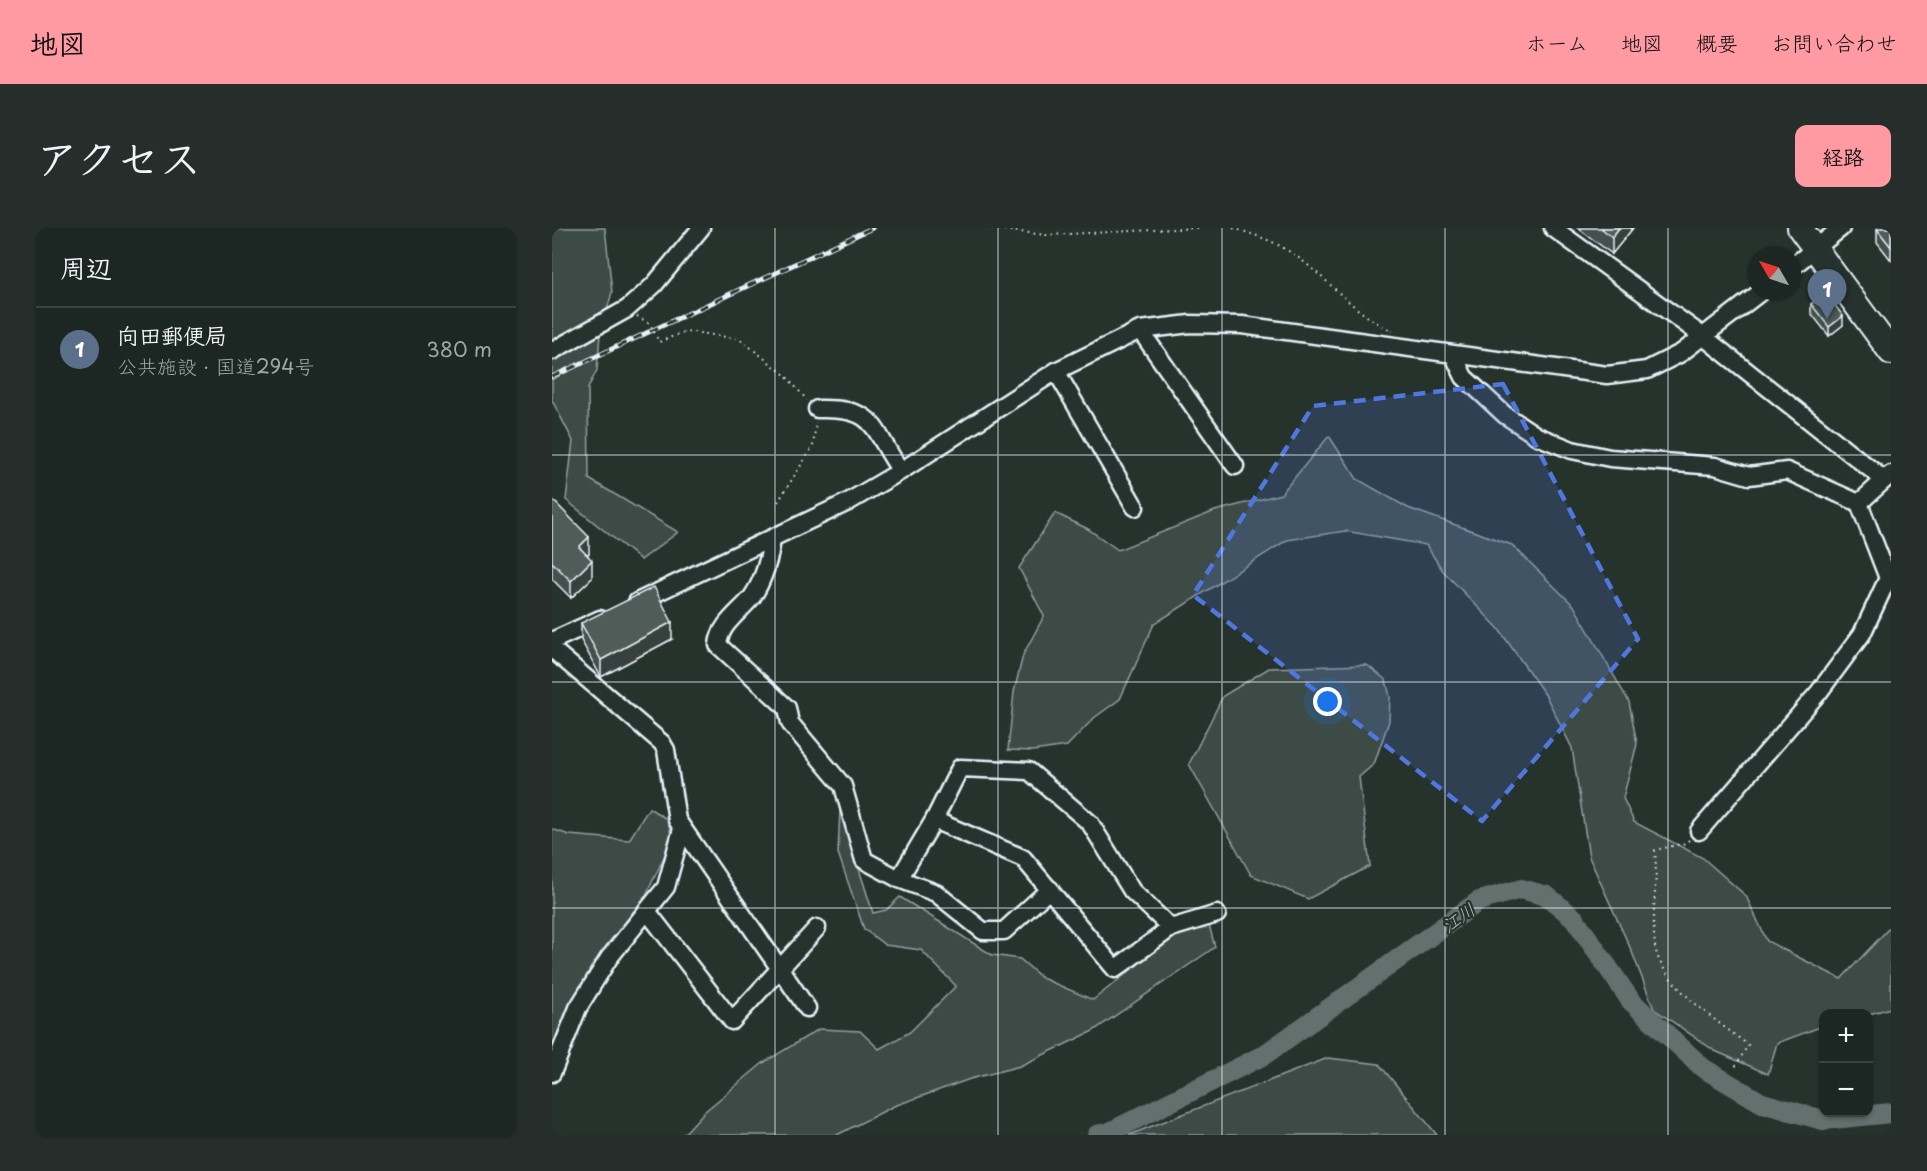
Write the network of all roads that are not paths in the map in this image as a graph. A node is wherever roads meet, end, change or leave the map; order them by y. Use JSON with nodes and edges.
{"nodes":[{"id":1,"x":701,"y":228,"type":"edge"},
{"id":2,"x":1553,"y":228,"type":"edge"},
{"id":3,"x":1800,"y":228,"type":"edge"},
{"id":4,"x":1841,"y":228,"type":"edge"},
{"id":5,"x":1815,"y":248,"type":"junction"},
{"id":6,"x":1801,"y":260,"type":"edge"},
{"id":7,"x":1751,"y":300,"type":"edge"},
{"id":8,"x":1140,"y":330,"type":"junction"},
{"id":9,"x":1704,"y":337,"type":"junction"},
{"id":10,"x":552,"y":351,"type":"edge"},
{"id":11,"x":1891,"y":352,"type":"edge"},
{"id":12,"x":1453,"y":354,"type":"junction"},
{"id":13,"x":1056,"y":371,"type":"junction"},
{"id":14,"x":817,"y":409,"type":"road end"},
{"id":15,"x":1235,"y":466,"type":"dead end"},
{"id":16,"x":901,"y":471,"type":"junction"},
{"id":17,"x":1887,"y":477,"type":"edge"},
{"id":18,"x":1859,"y":503,"type":"junction"},
{"id":19,"x":1134,"y":507,"type":"dead end"},
{"id":20,"x":772,"y":539,"type":"junction"},
{"id":21,"x":552,"y":641,"type":"edge"},
{"id":22,"x":552,"y":649,"type":"edge"},
{"id":23,"x":934,"y":820,"type":"junction"},
{"id":24,"x":682,"y":829,"type":"junction"},
{"id":25,"x":1699,"y":831,"type":"road end"},
{"id":26,"x":899,"y":879,"type":"junction"},
{"id":27,"x":1050,"y":889,"type":"junction"},
{"id":28,"x":647,"y":911,"type":"junction"},
{"id":29,"x":1217,"y":914,"type":"dead end"},
{"id":30,"x":818,"y":928,"type":"dead end"},
{"id":31,"x":1171,"y":928,"type":"junction"},
{"id":32,"x":779,"y":968,"type":"junction"},
{"id":33,"x":807,"y":1008,"type":"dead end"},
{"id":34,"x":552,"y":1073,"type":"edge"}],
"edges":[{"from":1,"to":10,"type":"street"},
{"from":2,"to":9,"type":"street"},
{"from":3,"to":5,"type":"highway"},
{"from":4,"to":5,"type":"street"},
{"from":5,"to":6,"type":"street"},
{"from":5,"to":11,"type":"highway"},
{"from":7,"to":9,"type":"street"},
{"from":8,"to":12,"type":"street"},
{"from":8,"to":13,"type":"street"},
{"from":8,"to":15,"type":"street"},
{"from":9,"to":12,"type":"street"},
{"from":9,"to":17,"type":"street"},
{"from":12,"to":18,"type":"street"},
{"from":13,"to":16,"type":"street"},
{"from":13,"to":19,"type":"street"},
{"from":14,"to":16,"type":"street"},
{"from":16,"to":20,"type":"street"},
{"from":17,"to":18,"type":"street"},
{"from":18,"to":25,"type":"street"},
{"from":20,"to":21,"type":"street"},
{"from":20,"to":26,"type":"street"},
{"from":22,"to":24,"type":"street"},
{"from":23,"to":26,"type":"street"},
{"from":23,"to":27,"type":"street"},
{"from":23,"to":31,"type":"street"},
{"from":24,"to":28,"type":"street"},
{"from":24,"to":32,"type":"street"},
{"from":26,"to":27,"type":"street"},
{"from":27,"to":31,"type":"street"},
{"from":28,"to":32,"type":"street"},
{"from":28,"to":34,"type":"street"},
{"from":29,"to":31,"type":"street"},
{"from":30,"to":32,"type":"street"},
{"from":32,"to":33,"type":"street"}]}
